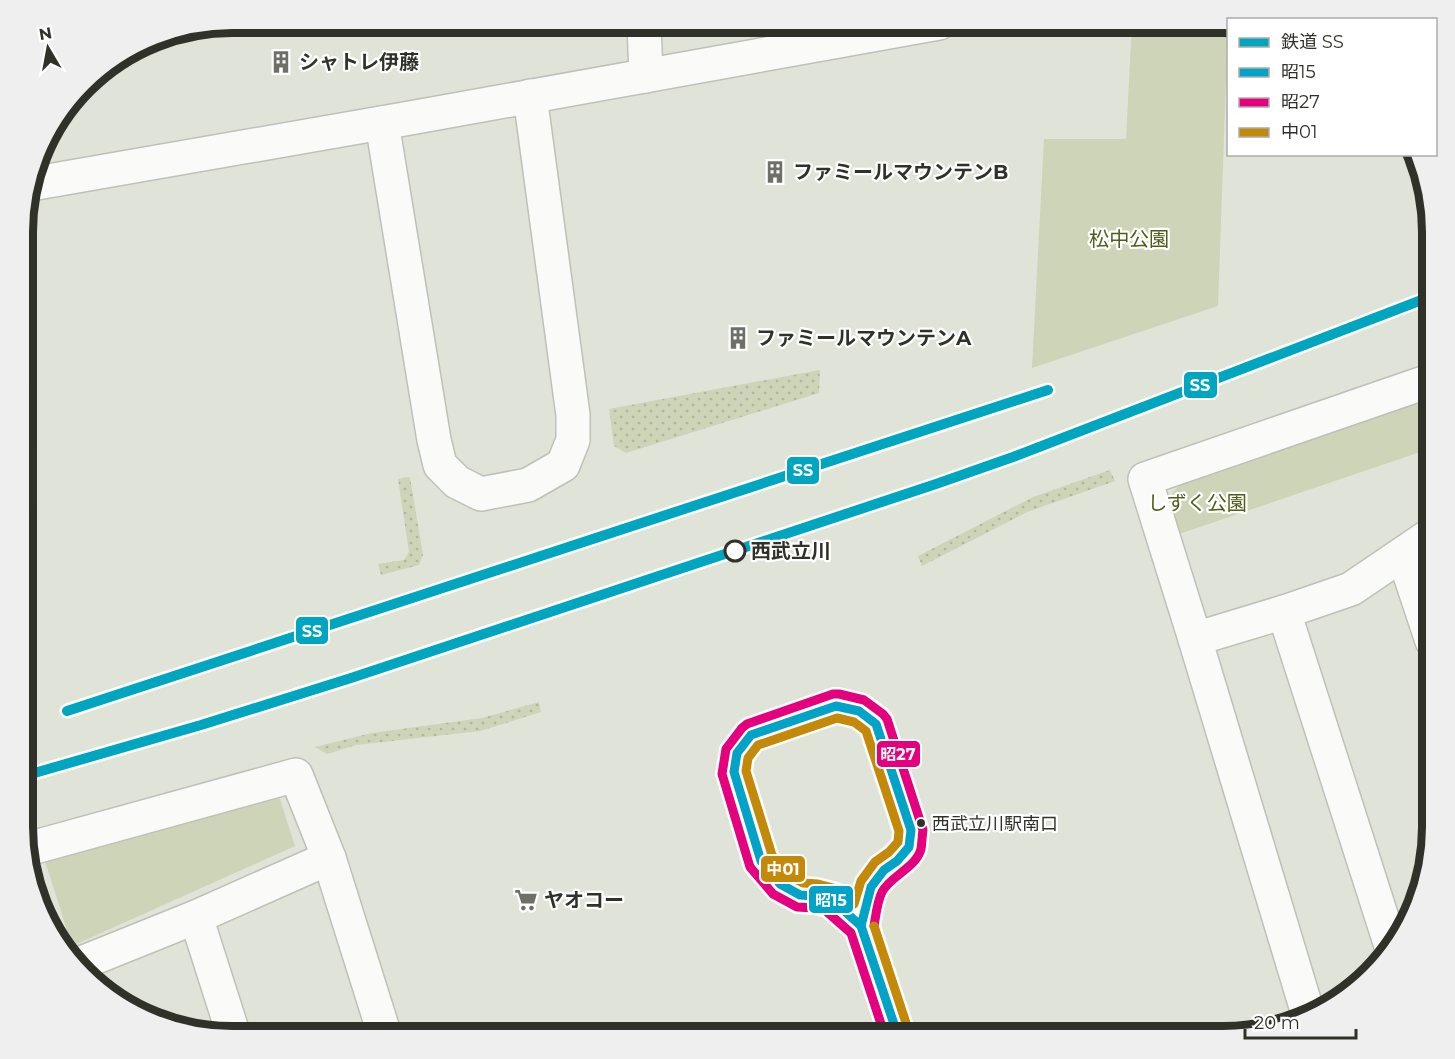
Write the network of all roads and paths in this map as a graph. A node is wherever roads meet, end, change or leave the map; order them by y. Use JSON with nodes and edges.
{"nodes":[{"id":1,"x":644,"y":33,"type":"edge"},
{"id":2,"x":884,"y":33,"type":"edge"},
{"id":3,"x":646,"y":76,"type":"junction"},
{"id":4,"x":530,"y":96,"type":"junction"},
{"id":5,"x":382,"y":123,"type":"junction"},
{"id":6,"x":40,"y":182,"type":"edge"},
{"id":7,"x":1422,"y":384,"type":"edge"},
{"id":8,"x":1422,"y":541,"type":"edge"},
{"id":9,"x":1403,"y":554,"type":"junction"},
{"id":10,"x":1422,"y":610,"type":"edge"},
{"id":11,"x":1284,"y":612,"type":"junction"},
{"id":12,"x":1196,"y":639,"type":"junction"},
{"id":13,"x":34,"y":847,"type":"edge"},
{"id":14,"x":329,"y":858,"type":"junction"},
{"id":15,"x":871,"y":887,"type":"junction"},
{"id":16,"x":832,"y":900,"type":"junction"},
{"id":17,"x":196,"y":916,"type":"junction"},
{"id":18,"x":861,"y":926,"type":"junction"},
{"id":19,"x":1388,"y":937,"type":"edge"},
{"id":20,"x":85,"y":961,"type":"edge"},
{"id":21,"x":1306,"y":1008,"type":"edge"},
{"id":22,"x":231,"y":1026,"type":"edge"},
{"id":23,"x":382,"y":1026,"type":"edge"},
{"id":24,"x":895,"y":1026,"type":"edge"}],
"edges":[{"from":1,"to":3,"type":"street"},
{"from":2,"to":3,"type":"street"},
{"from":3,"to":4,"type":"street"},
{"from":4,"to":5,"type":"street"},
{"from":4,"to":5,"type":"street"},
{"from":5,"to":6,"type":"street"},
{"from":7,"to":12,"type":"street"},
{"from":8,"to":9,"type":"street"},
{"from":9,"to":10,"type":"street"},
{"from":9,"to":11,"type":"street"},
{"from":11,"to":12,"type":"street"},
{"from":11,"to":19,"type":"street"},
{"from":12,"to":21,"type":"street"},
{"from":13,"to":14,"type":"street"},
{"from":14,"to":17,"type":"street"},
{"from":14,"to":23,"type":"street"},
{"from":15,"to":16,"type":"street"},
{"from":15,"to":16,"type":"street"},
{"from":15,"to":18,"type":"street"},
{"from":16,"to":18,"type":"street"},
{"from":17,"to":20,"type":"street"},
{"from":17,"to":22,"type":"street"},
{"from":18,"to":24,"type":"street"}]}
